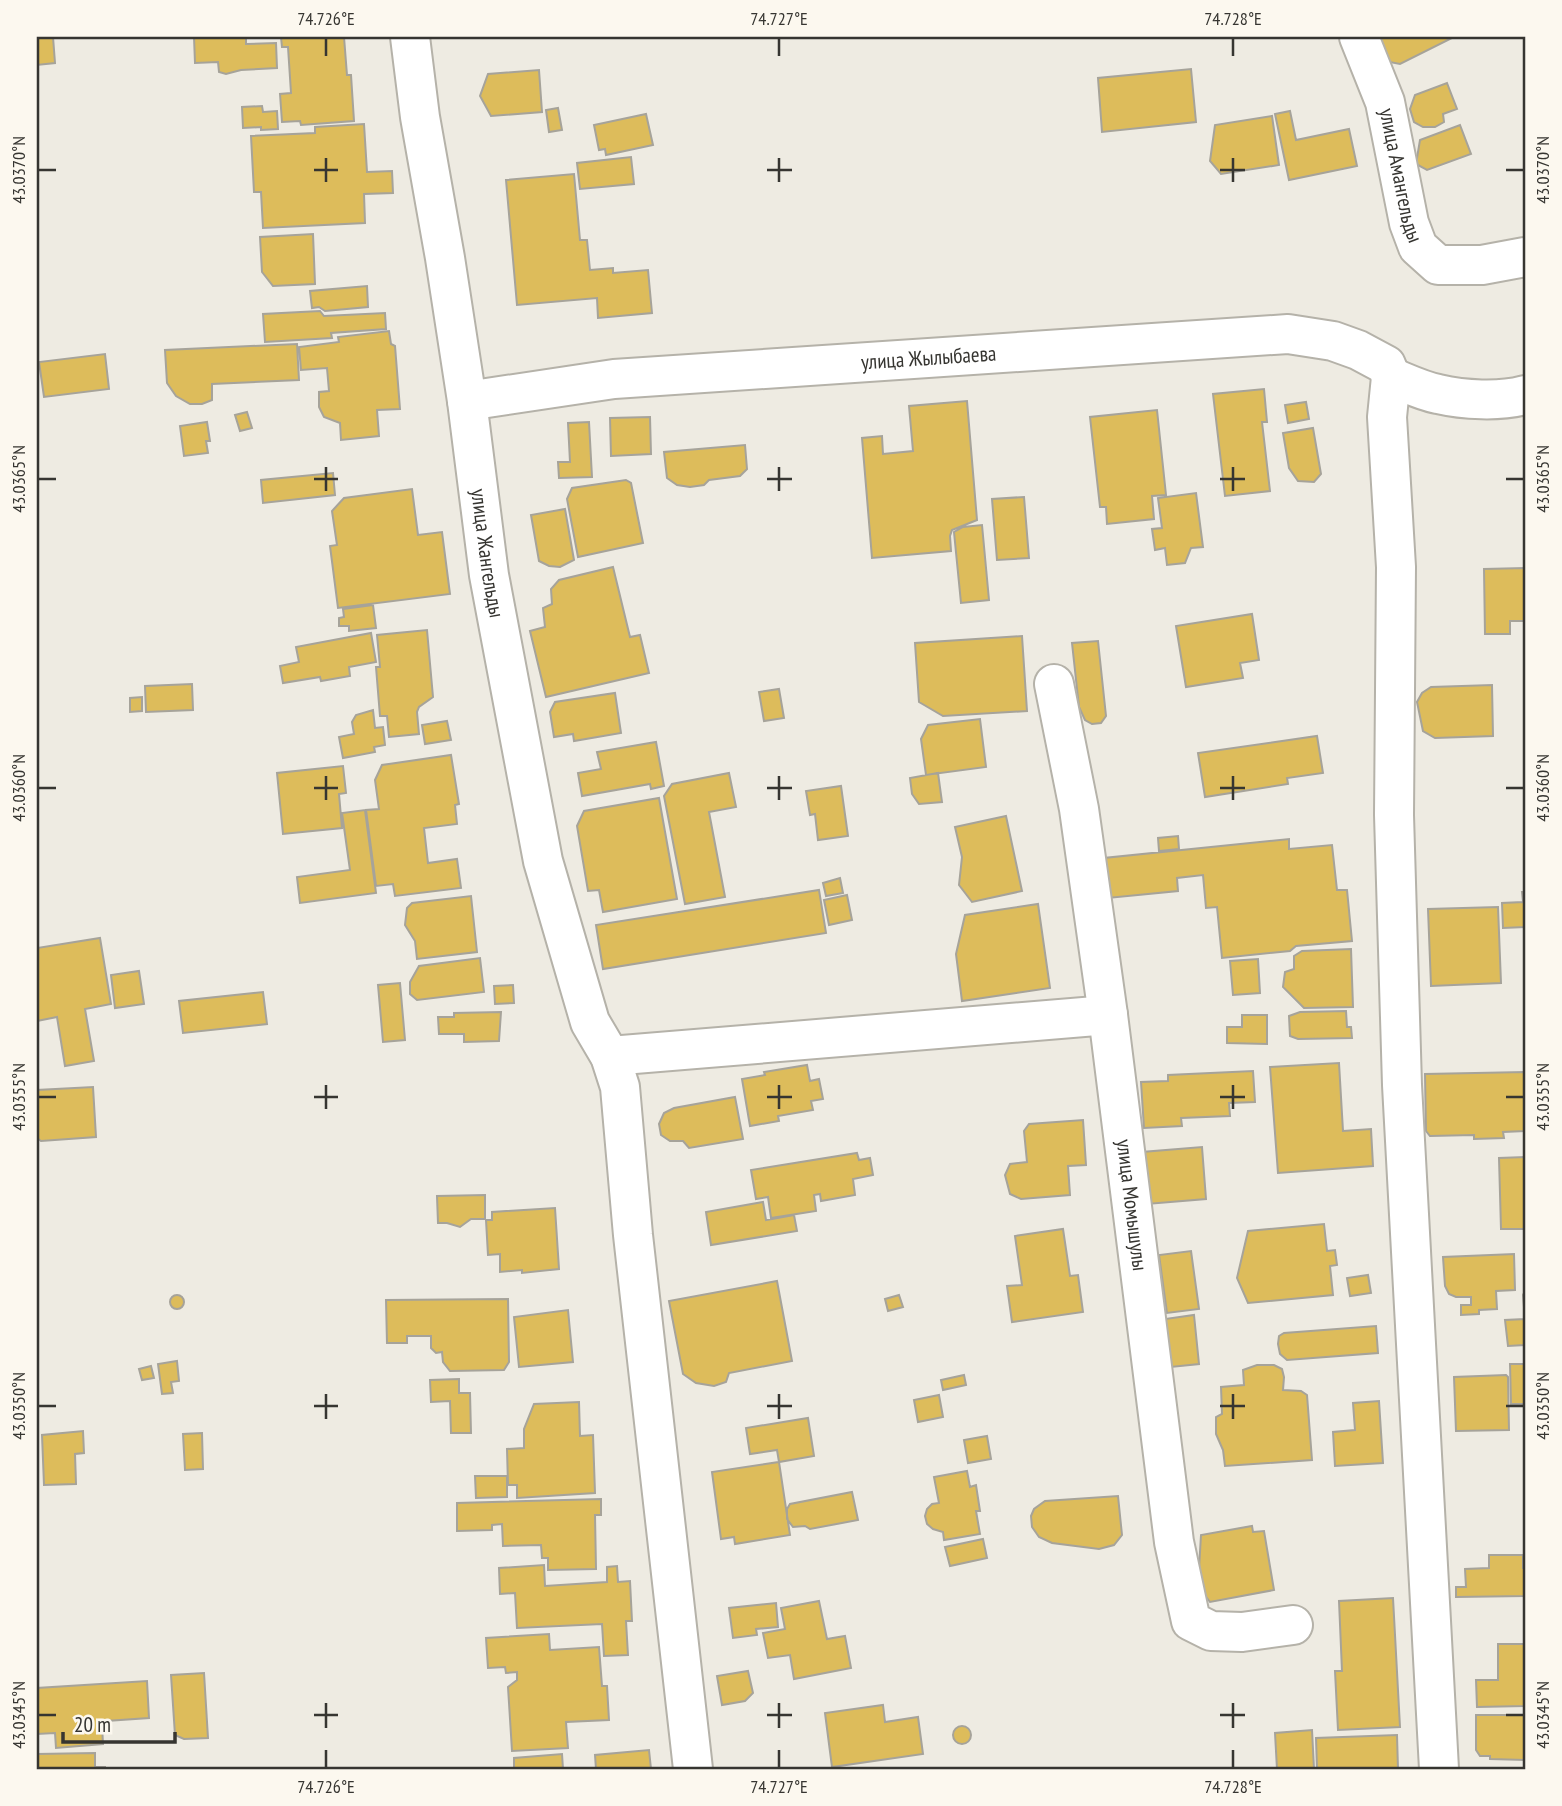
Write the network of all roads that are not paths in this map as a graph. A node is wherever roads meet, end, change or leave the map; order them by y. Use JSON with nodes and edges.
{"nodes":[{"id":1,"x":410,"y":37,"type":"edge"},
{"id":2,"x":1359,"y":37,"type":"edge"},
{"id":3,"x":1525,"y":257,"type":"edge"},
{"id":4,"x":1388,"y":371,"type":"junction"},
{"id":5,"x":1437,"y":394,"type":"junction"},
{"id":6,"x":1525,"y":395,"type":"edge"},
{"id":7,"x":467,"y":401,"type":"junction"},
{"id":8,"x":1387,"y":417,"type":"junction"},
{"id":9,"x":1054,"y":684,"type":"dead end"},
{"id":10,"x":1108,"y":1015,"type":"junction"},
{"id":11,"x":610,"y":1056,"type":"junction"},
{"id":12,"x":1293,"y":1625,"type":"dead end"},
{"id":13,"x":693,"y":1769,"type":"edge"},
{"id":14,"x":1439,"y":1769,"type":"edge"}],
"edges":[{"from":1,"to":7,"type":"street","name":"улица Жангельды"},
{"from":2,"to":3,"type":"street","name":"улица Амангельды"},
{"from":4,"to":5,"type":"street","name":"улица Жылыбаева"},
{"from":4,"to":7,"type":"street","name":"улица Жылыбаева"},
{"from":4,"to":8,"type":"street"},
{"from":5,"to":6,"type":"street","name":"улица Жылыбаева"},
{"from":5,"to":8,"type":"street"},
{"from":7,"to":11,"type":"street","name":"улица Жангельды"},
{"from":8,"to":14,"type":"street"},
{"from":9,"to":10,"type":"street","name":"улица Момышулы"},
{"from":10,"to":11,"type":"street"},
{"from":10,"to":12,"type":"street","name":"улица Момышулы"},
{"from":11,"to":13,"type":"street","name":"улица Жангельды"}]}
